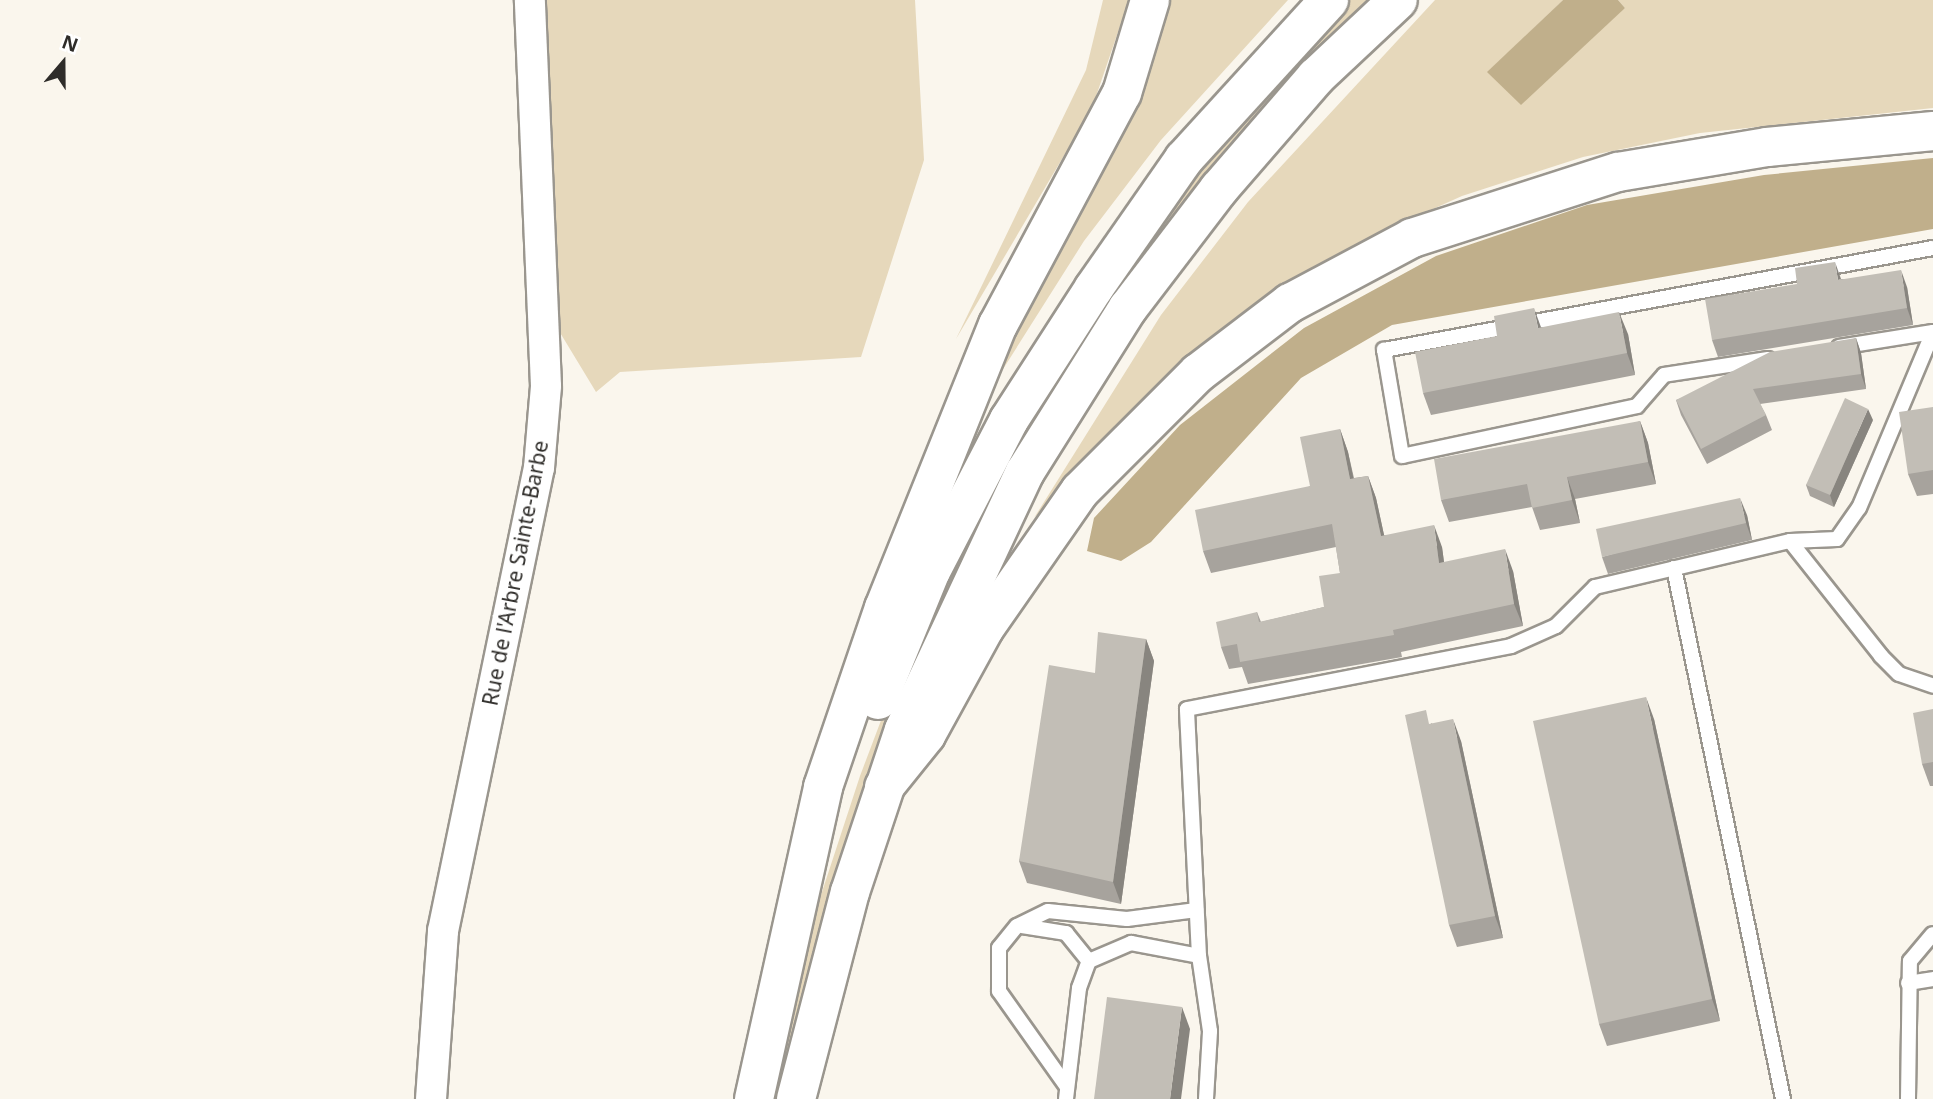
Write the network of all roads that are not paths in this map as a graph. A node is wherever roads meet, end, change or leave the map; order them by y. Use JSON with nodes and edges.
{"nodes":[{"id":1,"x":530,"y":0,"type":"edge"},
{"id":2,"x":1150,"y":0,"type":"edge"},
{"id":3,"x":1329,"y":0,"type":"edge"},
{"id":4,"x":1398,"y":0,"type":"edge"},
{"id":5,"x":1933,"y":131,"type":"edge"},
{"id":6,"x":1933,"y":248,"type":"edge"},
{"id":7,"x":1933,"y":332,"type":"edge"},
{"id":8,"x":1825,"y":349,"type":"edge"},
{"id":9,"x":1785,"y":356,"type":"edge"},
{"id":10,"x":1790,"y":541,"type":"junction"},
{"id":11,"x":1674,"y":568,"type":"junction"},
{"id":12,"x":1933,"y":685,"type":"edge"},
{"id":13,"x":884,"y":786,"type":"junction"},
{"id":14,"x":804,"y":884,"type":"junction"},
{"id":15,"x":1196,"y":911,"type":"junction"},
{"id":16,"x":1017,"y":926,"type":"junction"},
{"id":17,"x":1933,"y":934,"type":"edge"},
{"id":18,"x":1199,"y":956,"type":"junction"},
{"id":19,"x":1090,"y":961,"type":"junction"},
{"id":20,"x":1933,"y":979,"type":"edge"},
{"id":21,"x":1908,"y":983,"type":"junction"},
{"id":22,"x":1067,"y":1093,"type":"edge"},
{"id":23,"x":431,"y":1099,"type":"edge"},
{"id":24,"x":754,"y":1099,"type":"edge"},
{"id":25,"x":796,"y":1099,"type":"edge"},
{"id":26,"x":1206,"y":1099,"type":"edge"},
{"id":27,"x":1783,"y":1099,"type":"edge"},
{"id":28,"x":1908,"y":1099,"type":"edge"}],
"edges":[{"from":1,"to":23,"type":"street","name":"Rue de l'Arbre Sainte-Barbe"},
{"from":2,"to":14,"type":"highway"},
{"from":3,"to":14,"type":"highway"},
{"from":4,"to":13,"type":"highway"},
{"from":5,"to":13,"type":"highway"},
{"from":6,"to":9,"type":"lane"},
{"from":7,"to":8,"type":"lane"},
{"from":7,"to":10,"type":"lane"},
{"from":10,"to":11,"type":"lane"},
{"from":10,"to":12,"type":"lane"},
{"from":11,"to":15,"type":"lane"},
{"from":11,"to":27,"type":"lane"},
{"from":13,"to":25,"type":"highway"},
{"from":14,"to":24,"type":"highway"},
{"from":15,"to":16,"type":"lane"},
{"from":15,"to":18,"type":"lane"},
{"from":16,"to":19,"type":"lane"},
{"from":16,"to":22,"type":"lane"},
{"from":17,"to":21,"type":"lane"},
{"from":18,"to":19,"type":"lane"},
{"from":18,"to":26,"type":"lane"},
{"from":19,"to":22,"type":"lane"},
{"from":20,"to":21,"type":"lane"},
{"from":21,"to":28,"type":"lane"}]}
